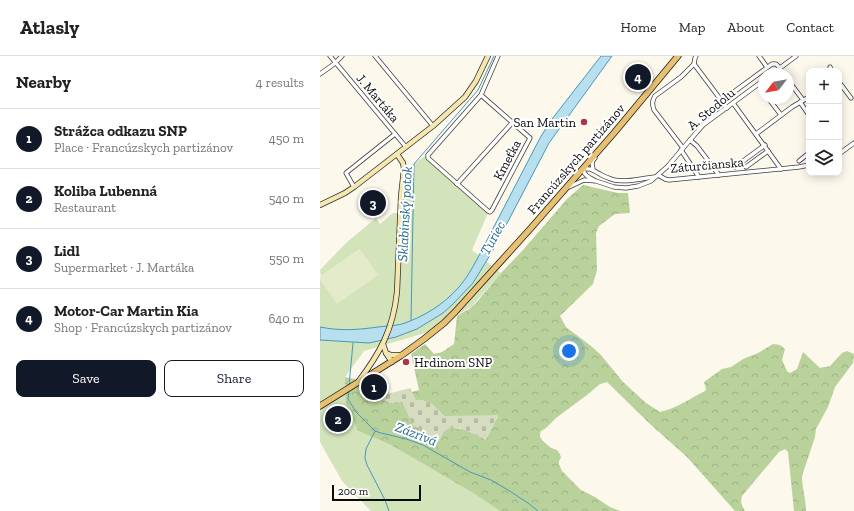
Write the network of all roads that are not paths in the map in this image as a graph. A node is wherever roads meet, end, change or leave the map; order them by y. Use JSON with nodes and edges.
{"nodes":[{"id":1,"x":330,"y":56,"type":"edge"},
{"id":2,"x":342,"y":56,"type":"edge"},
{"id":3,"x":375,"y":56,"type":"edge"},
{"id":4,"x":488,"y":56,"type":"edge"},
{"id":5,"x":498,"y":56,"type":"edge"},
{"id":6,"x":678,"y":56,"type":"edge"},
{"id":7,"x":696,"y":56,"type":"edge"},
{"id":8,"x":758,"y":56,"type":"edge"},
{"id":9,"x":796,"y":56,"type":"edge"},
{"id":10,"x":336,"y":63,"type":"junction"},
{"id":11,"x":694,"y":64,"type":"junction"},
{"id":12,"x":767,"y":68,"type":"joint"},
{"id":13,"x":780,"y":68,"type":"joint"},
{"id":14,"x":483,"y":70,"type":"junction"},
{"id":15,"x":490,"y":73,"type":"junction"},
{"id":16,"x":320,"y":74,"type":"edge"},
{"id":17,"x":758,"y":74,"type":"edge"},
{"id":18,"x":758,"y":84,"type":"edge"},
{"id":19,"x":842,"y":86,"type":"edge"},
{"id":20,"x":794,"y":90,"type":"edge"},
{"id":21,"x":731,"y":94,"type":"dead end"},
{"id":22,"x":481,"y":95,"type":"junction"},
{"id":23,"x":806,"y":98,"type":"edge"},
{"id":24,"x":851,"y":98,"type":"dead end"},
{"id":25,"x":801,"y":101,"type":"junction"},
{"id":26,"x":733,"y":103,"type":"junction"},
{"id":27,"x":772,"y":104,"type":"edge"},
{"id":28,"x":727,"y":108,"type":"junction"},
{"id":29,"x":806,"y":110,"type":"edge"},
{"id":30,"x":781,"y":116,"type":"junction"},
{"id":31,"x":512,"y":123,"type":"junction"},
{"id":32,"x":433,"y":126,"type":"junction"},
{"id":33,"x":395,"y":134,"type":"junction"},
{"id":34,"x":756,"y":134,"type":"junction"},
{"id":35,"x":690,"y":140,"type":"junction"},
{"id":36,"x":854,"y":143,"type":"edge"},
{"id":37,"x":764,"y":145,"type":"junction"},
{"id":38,"x":406,"y":147,"type":"junction"},
{"id":39,"x":682,"y":149,"type":"junction"},
{"id":40,"x":599,"y":150,"type":"junction"},
{"id":41,"x":768,"y":150,"type":"junction"},
{"id":42,"x":842,"y":152,"type":"edge"},
{"id":43,"x":397,"y":154,"type":"junction"},
{"id":44,"x":806,"y":155,"type":"edge"},
{"id":45,"x":799,"y":160,"type":"dead end"},
{"id":46,"x":806,"y":166,"type":"edge"},
{"id":47,"x":736,"y":167,"type":"dead end"},
{"id":48,"x":746,"y":167,"type":"dead end"},
{"id":49,"x":582,"y":169,"type":"junction"},
{"id":50,"x":781,"y":169,"type":"junction"},
{"id":51,"x":593,"y":170,"type":"junction"},
{"id":52,"x":719,"y":175,"type":"junction"},
{"id":53,"x":656,"y":176,"type":"junction"},
{"id":54,"x":699,"y":177,"type":"junction"},
{"id":55,"x":596,"y":181,"type":"junction"},
{"id":56,"x":457,"y":184,"type":"junction"},
{"id":57,"x":354,"y":187,"type":"junction"},
{"id":58,"x":566,"y":188,"type":"junction"},
{"id":59,"x":320,"y":205,"type":"edge"},
{"id":60,"x":383,"y":343,"type":"junction"},
{"id":61,"x":386,"y":353,"type":"junction"},
{"id":62,"x":402,"y":355,"type":"junction"},
{"id":63,"x":392,"y":362,"type":"junction"},
{"id":64,"x":357,"y":382,"type":"junction"},
{"id":65,"x":320,"y":406,"type":"edge"}],
"edges":[{"from":1,"to":10,"type":"street","name":"J. Martáka"},
{"from":2,"to":10,"type":"street"},
{"from":3,"to":32,"type":"street"},
{"from":4,"to":14,"type":"street"},
{"from":5,"to":15,"type":"street"},
{"from":6,"to":40,"type":"main road","name":"Francúzskych partizánov"},
{"from":7,"to":11,"type":"street"},
{"from":8,"to":12,"type":"street"},
{"from":9,"to":13,"type":"street"},
{"from":10,"to":16,"type":"street"},
{"from":10,"to":33,"type":"street","name":"J. Martáka"},
{"from":11,"to":28,"type":"street"},
{"from":11,"to":39,"type":"street"},
{"from":12,"to":13,"type":"street"},
{"from":14,"to":15,"type":"street"},
{"from":14,"to":32,"type":"street"},
{"from":15,"to":22,"type":"street"},
{"from":17,"to":21,"type":"street","name":"A. Stodolu"},
{"from":18,"to":26,"type":"street","name":"A. Stodolu"},
{"from":19,"to":24,"type":"street"},
{"from":20,"to":25,"type":"street"},
{"from":22,"to":31,"type":"street","name":"Kmeťka"},
{"from":22,"to":56,"type":"street"},
{"from":23,"to":25,"type":"street"},
{"from":25,"to":29,"type":"street"},
{"from":25,"to":30,"type":"street"},
{"from":26,"to":28,"type":"street","name":"A. Stodolu"},
{"from":26,"to":34,"type":"street"},
{"from":27,"to":30,"type":"street"},
{"from":28,"to":35,"type":"street","name":"A. Stodolu"},
{"from":30,"to":34,"type":"street"},
{"from":31,"to":56,"type":"street","name":"Kmeťka"},
{"from":31,"to":56,"type":"street","name":"Kmeťka"},
{"from":32,"to":38,"type":"street"},
{"from":33,"to":38,"type":"street","name":"J. Martáka"},
{"from":33,"to":57,"type":"street","name":"J. Martáka"},
{"from":34,"to":37,"type":"street"},
{"from":35,"to":39,"type":"street","name":"A. Stodolu"},
{"from":35,"to":52,"type":"street"},
{"from":36,"to":42,"type":"street"},
{"from":37,"to":41,"type":"street"},
{"from":37,"to":47,"type":"street"},
{"from":38,"to":43,"type":"street"},
{"from":39,"to":53,"type":"street","name":"A. Stodolu"},
{"from":39,"to":54,"type":"street"},
{"from":40,"to":49,"type":"main road","name":"Francúzskych partizánov"},
{"from":40,"to":51,"type":"street"},
{"from":41,"to":48,"type":"street"},
{"from":41,"to":50,"type":"street"},
{"from":43,"to":57,"type":"street"},
{"from":43,"to":60,"type":"street"},
{"from":44,"to":45,"type":"street"},
{"from":46,"to":50,"type":"street","name":"Záturčianska"},
{"from":49,"to":51,"type":"street"},
{"from":49,"to":55,"type":"street"},
{"from":49,"to":58,"type":"main road","name":"Francúzskych partizánov"},
{"from":50,"to":52,"type":"street","name":"Záturčianska"},
{"from":51,"to":53,"type":"street"},
{"from":52,"to":54,"type":"street","name":"Záturčianska"},
{"from":53,"to":54,"type":"street","name":"Záturčianska"},
{"from":53,"to":55,"type":"street","name":"Záturčianska"},
{"from":55,"to":58,"type":"street","name":"Záturčianska"},
{"from":57,"to":59,"type":"street"},
{"from":58,"to":62,"type":"main road","name":"Francúzskych partizánov"},
{"from":60,"to":61,"type":"street"},
{"from":60,"to":64,"type":"street"},
{"from":61,"to":62,"type":"street"},
{"from":61,"to":63,"type":"street"},
{"from":62,"to":63,"type":"main road","name":"Francúzskych partizánov"},
{"from":63,"to":64,"type":"main road","name":"Francúzskych partizánov"},
{"from":64,"to":65,"type":"main road","name":"Francúzskych partizánov"}]}
